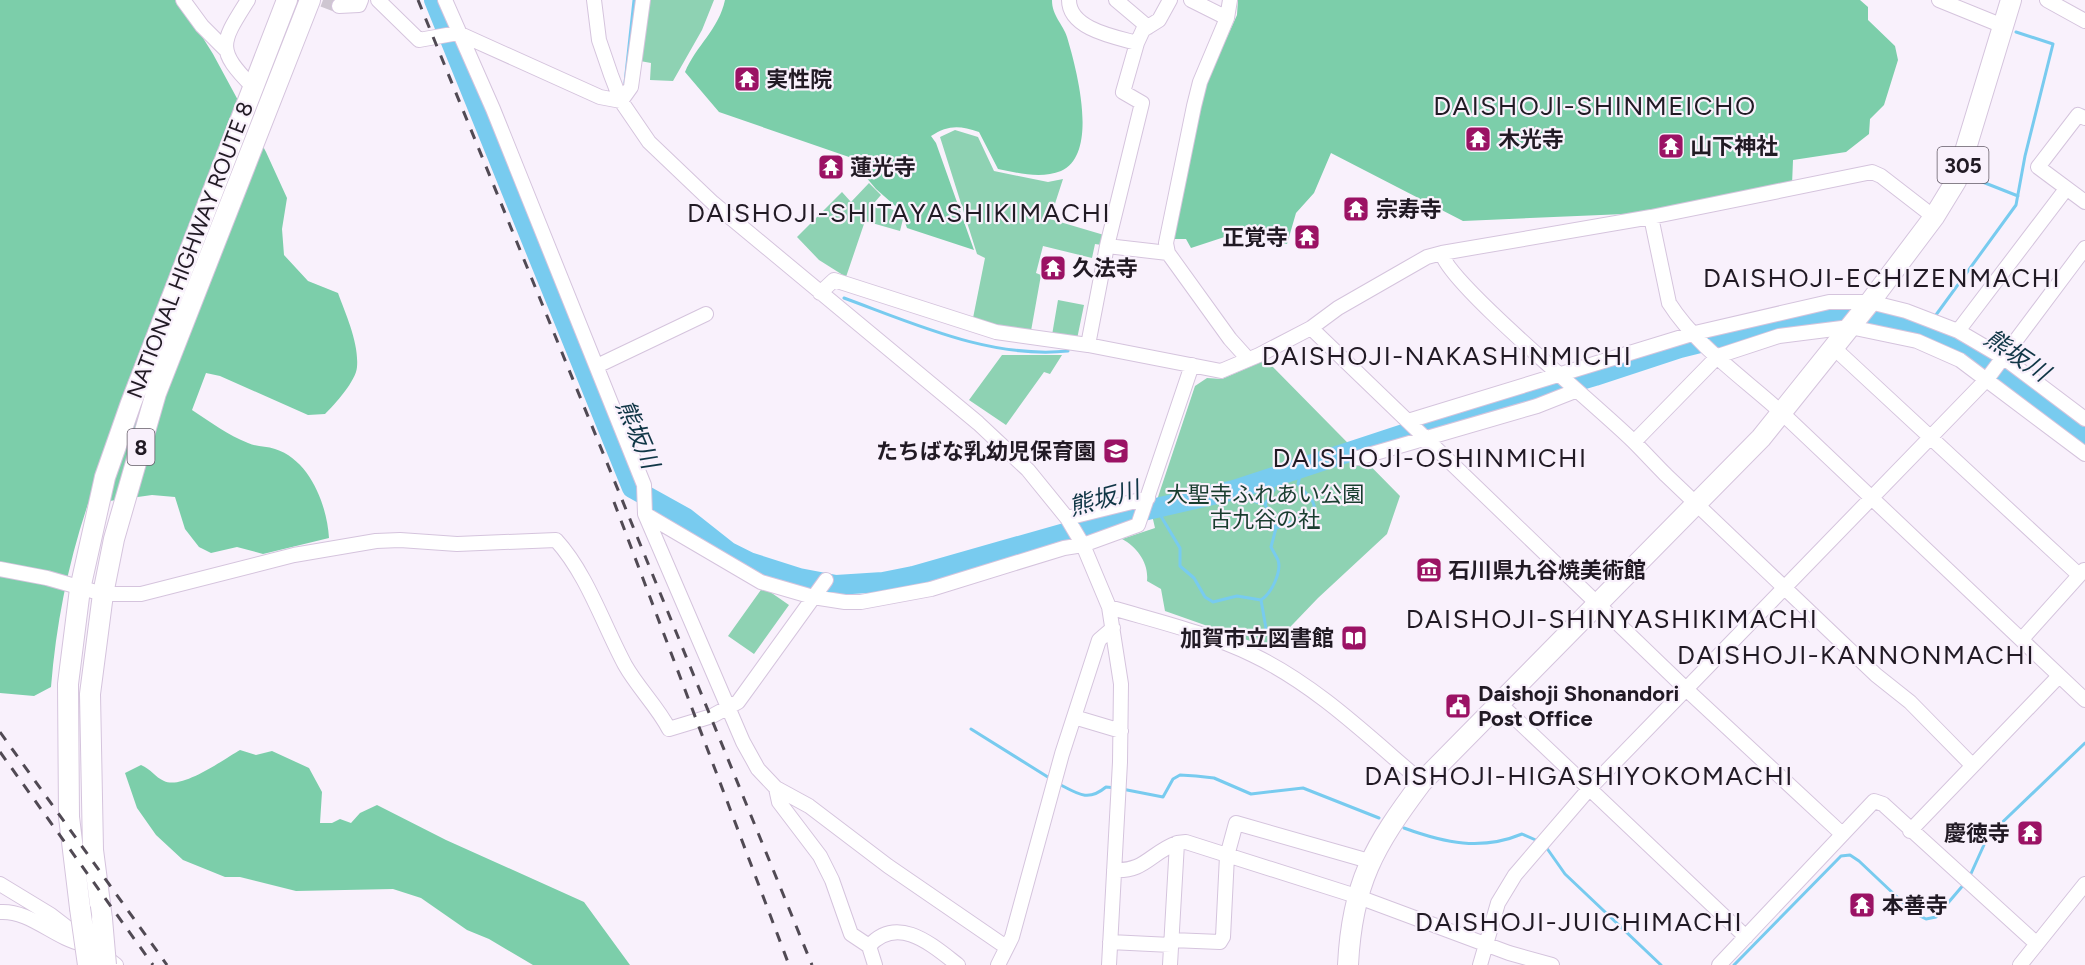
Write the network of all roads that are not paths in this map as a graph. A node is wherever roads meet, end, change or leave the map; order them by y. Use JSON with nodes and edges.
{"nodes":[{"id":1,"x":183,"y":0,"type":"edge"},
{"id":2,"x":248,"y":0,"type":"edge"},
{"id":3,"x":287,"y":0,"type":"edge"},
{"id":4,"x":310,"y":0,"type":"edge"},
{"id":5,"x":361,"y":0,"type":"edge"},
{"id":6,"x":378,"y":0,"type":"edge"},
{"id":7,"x":445,"y":0,"type":"edge"},
{"id":8,"x":594,"y":0,"type":"edge"},
{"id":9,"x":643,"y":0,"type":"edge"},
{"id":10,"x":1069,"y":0,"type":"edge"},
{"id":11,"x":1116,"y":0,"type":"edge"},
{"id":12,"x":1170,"y":0,"type":"edge"},
{"id":13,"x":1191,"y":0,"type":"edge"},
{"id":14,"x":1230,"y":0,"type":"edge"},
{"id":15,"x":1939,"y":0,"type":"edge"},
{"id":16,"x":2011,"y":0,"type":"edge"},
{"id":17,"x":2047,"y":0,"type":"edge"},
{"id":18,"x":339,"y":6,"type":"dead end"},
{"id":19,"x":1227,"y":18,"type":"junction"},
{"id":20,"x":2085,"y":21,"type":"edge"},
{"id":21,"x":2003,"y":26,"type":"junction"},
{"id":22,"x":1148,"y":27,"type":"junction"},
{"id":23,"x":451,"y":33,"type":"junction"},
{"id":24,"x":1137,"y":44,"type":"junction"},
{"id":25,"x":226,"y":50,"type":"junction"},
{"id":26,"x":254,"y":87,"type":"junction"},
{"id":27,"x":621,"y":101,"type":"junction"},
{"id":28,"x":2085,"y":118,"type":"edge"},
{"id":29,"x":2066,"y":189,"type":"junction"},
{"id":30,"x":2085,"y":202,"type":"edge"},
{"id":31,"x":1651,"y":217,"type":"junction"},
{"id":32,"x":1934,"y":217,"type":"junction"},
{"id":33,"x":1107,"y":246,"type":"junction"},
{"id":34,"x":2085,"y":248,"type":"edge"},
{"id":35,"x":1168,"y":253,"type":"junction"},
{"id":36,"x":1442,"y":253,"type":"junction"},
{"id":37,"x":820,"y":293,"type":"junction"},
{"id":38,"x":706,"y":314,"type":"dead end"},
{"id":39,"x":1860,"y":314,"type":"junction"},
{"id":40,"x":1311,"y":328,"type":"junction"},
{"id":41,"x":1958,"y":332,"type":"junction"},
{"id":42,"x":1697,"y":335,"type":"junction"},
{"id":43,"x":1088,"y":345,"type":"junction"},
{"id":44,"x":1834,"y":348,"type":"junction"},
{"id":45,"x":1714,"y":353,"type":"junction"},
{"id":46,"x":1248,"y":359,"type":"junction"},
{"id":47,"x":2003,"y":359,"type":"junction"},
{"id":48,"x":1192,"y":365,"type":"junction"},
{"id":49,"x":597,"y":366,"type":"junction"},
{"id":50,"x":1989,"y":377,"type":"junction"},
{"id":51,"x":1560,"y":378,"type":"junction"},
{"id":52,"x":1575,"y":391,"type":"junction"},
{"id":53,"x":1782,"y":414,"type":"junction"},
{"id":54,"x":2085,"y":419,"type":"edge"},
{"id":55,"x":1410,"y":423,"type":"junction"},
{"id":56,"x":1930,"y":436,"type":"junction"},
{"id":57,"x":1424,"y":438,"type":"junction"},
{"id":58,"x":1634,"y":442,"type":"junction"},
{"id":59,"x":2085,"y":454,"type":"edge"},
{"id":60,"x":1358,"y":458,"type":"dead end"},
{"id":61,"x":1870,"y":499,"type":"junction"},
{"id":62,"x":1147,"y":500,"type":"junction"},
{"id":63,"x":1696,"y":503,"type":"junction"},
{"id":64,"x":645,"y":511,"type":"junction"},
{"id":65,"x":1068,"y":520,"type":"junction"},
{"id":66,"x":1083,"y":545,"type":"junction"},
{"id":67,"x":0,"y":569,"type":"edge"},
{"id":68,"x":2082,"y":572,"type":"edge"},
{"id":69,"x":826,"y":580,"type":"dead end"},
{"id":70,"x":80,"y":589,"type":"junction"},
{"id":71,"x":1786,"y":589,"type":"junction"},
{"id":72,"x":103,"y":594,"type":"junction"},
{"id":73,"x":813,"y":597,"type":"junction"},
{"id":74,"x":1598,"y":604,"type":"junction"},
{"id":75,"x":1109,"y":607,"type":"junction"},
{"id":76,"x":1113,"y":628,"type":"junction"},
{"id":77,"x":2022,"y":639,"type":"junction"},
{"id":78,"x":2059,"y":676,"type":"junction"},
{"id":79,"x":1687,"y":690,"type":"junction"},
{"id":80,"x":2085,"y":700,"type":"edge"},
{"id":81,"x":1499,"y":703,"type":"junction"},
{"id":82,"x":729,"y":706,"type":"junction"},
{"id":83,"x":1074,"y":717,"type":"junction"},
{"id":84,"x":1121,"y":731,"type":"junction"},
{"id":85,"x":1972,"y":765,"type":"junction"},
{"id":86,"x":1422,"y":782,"type":"junction"},
{"id":87,"x":776,"y":788,"type":"junction"},
{"id":88,"x":1589,"y":789,"type":"junction"},
{"id":89,"x":1910,"y":831,"type":"junction"},
{"id":90,"x":1841,"y":833,"type":"junction"},
{"id":91,"x":1177,"y":843,"type":"junction"},
{"id":92,"x":1227,"y":856,"type":"junction"},
{"id":93,"x":1369,"y":861,"type":"junction"},
{"id":94,"x":1114,"y":870,"type":"junction"},
{"id":95,"x":0,"y":884,"type":"edge"},
{"id":96,"x":2085,"y":884,"type":"edge"},
{"id":97,"x":1356,"y":896,"type":"junction"},
{"id":98,"x":0,"y":912,"type":"edge"},
{"id":99,"x":1746,"y":937,"type":"junction"},
{"id":100,"x":1110,"y":942,"type":"junction"},
{"id":101,"x":1172,"y":943,"type":"junction"},
{"id":102,"x":1484,"y":944,"type":"junction"},
{"id":103,"x":2037,"y":944,"type":"junction"},
{"id":104,"x":869,"y":946,"type":"junction"},
{"id":105,"x":1006,"y":947,"type":"junction"},
{"id":106,"x":88,"y":955,"type":"edge"},
{"id":107,"x":106,"y":965,"type":"edge"},
{"id":108,"x":116,"y":965,"type":"edge"},
{"id":109,"x":875,"y":965,"type":"edge"},
{"id":110,"x":958,"y":965,"type":"edge"},
{"id":111,"x":998,"y":965,"type":"edge"},
{"id":112,"x":1109,"y":965,"type":"edge"},
{"id":113,"x":1170,"y":965,"type":"edge"},
{"id":114,"x":1348,"y":965,"type":"edge"},
{"id":115,"x":1480,"y":965,"type":"edge"},
{"id":116,"x":1552,"y":965,"type":"edge"},
{"id":117,"x":1719,"y":965,"type":"edge"},
{"id":118,"x":2020,"y":965,"type":"edge"}],
"edges":[{"from":1,"to":25,"type":"street"},
{"from":2,"to":25,"type":"street"},
{"from":3,"to":26,"type":"highway","name":"NATIONAL HIGHWAY ROUTE 8","number":"8"},
{"from":4,"to":72,"type":"highway","name":"NATIONAL HIGHWAY ROUTE 8","number":"8"},
{"from":5,"to":18,"type":"street"},
{"from":6,"to":23,"type":"street"},
{"from":7,"to":23,"type":"street"},
{"from":8,"to":27,"type":"street"},
{"from":9,"to":27,"type":"street"},
{"from":10,"to":24,"type":"street"},
{"from":11,"to":22,"type":"street"},
{"from":12,"to":22,"type":"street"},
{"from":13,"to":19,"type":"street"},
{"from":14,"to":19,"type":"street"},
{"from":15,"to":21,"type":"street"},
{"from":16,"to":21,"type":"highway","number":"305"},
{"from":17,"to":20,"type":"street"},
{"from":19,"to":35,"type":"street"},
{"from":21,"to":32,"type":"highway","number":"305"},
{"from":22,"to":24,"type":"street"},
{"from":23,"to":27,"type":"street"},
{"from":23,"to":49,"type":"street"},
{"from":24,"to":33,"type":"street"},
{"from":25,"to":26,"type":"street"},
{"from":26,"to":70,"type":"highway","name":"NATIONAL HIGHWAY ROUTE 8","number":"8"},
{"from":27,"to":37,"type":"street"},
{"from":28,"to":29,"type":"street"},
{"from":29,"to":30,"type":"street"},
{"from":29,"to":41,"type":"street"},
{"from":31,"to":32,"type":"street"},
{"from":31,"to":36,"type":"street"},
{"from":31,"to":42,"type":"street"},
{"from":32,"to":39,"type":"highway","number":"305"},
{"from":33,"to":35,"type":"street"},
{"from":33,"to":43,"type":"street"},
{"from":34,"to":47,"type":"street"},
{"from":35,"to":46,"type":"street"},
{"from":36,"to":40,"type":"street"},
{"from":36,"to":51,"type":"street"},
{"from":37,"to":43,"type":"street"},
{"from":37,"to":65,"type":"street"},
{"from":38,"to":49,"type":"street"},
{"from":39,"to":41,"type":"street"},
{"from":39,"to":42,"type":"street"},
{"from":39,"to":44,"type":"highway","number":"305"},
{"from":39,"to":45,"type":"street"},
{"from":39,"to":50,"type":"street"},
{"from":40,"to":46,"type":"street"},
{"from":40,"to":55,"type":"street"},
{"from":41,"to":47,"type":"street"},
{"from":42,"to":45,"type":"street"},
{"from":42,"to":51,"type":"street"},
{"from":43,"to":48,"type":"street"},
{"from":44,"to":53,"type":"highway","number":"305"},
{"from":44,"to":56,"type":"street"},
{"from":45,"to":53,"type":"street"},
{"from":45,"to":58,"type":"street"},
{"from":46,"to":48,"type":"street"},
{"from":47,"to":50,"type":"street"},
{"from":47,"to":54,"type":"street"},
{"from":48,"to":62,"type":"street"},
{"from":49,"to":64,"type":"street"},
{"from":50,"to":56,"type":"street"},
{"from":50,"to":59,"type":"street"},
{"from":51,"to":52,"type":"street"},
{"from":51,"to":55,"type":"street"},
{"from":52,"to":57,"type":"street"},
{"from":52,"to":58,"type":"street"},
{"from":53,"to":61,"type":"street"},
{"from":53,"to":63,"type":"highway","number":"305"},
{"from":55,"to":57,"type":"street"},
{"from":56,"to":61,"type":"street"},
{"from":56,"to":68,"type":"street"},
{"from":57,"to":60,"type":"street"},
{"from":57,"to":74,"type":"street"},
{"from":58,"to":63,"type":"street"},
{"from":61,"to":71,"type":"street"},
{"from":61,"to":77,"type":"street"},
{"from":62,"to":65,"type":"street"},
{"from":62,"to":66,"type":"street"},
{"from":63,"to":71,"type":"street"},
{"from":63,"to":74,"type":"highway","number":"305"},
{"from":64,"to":73,"type":"street"},
{"from":64,"to":82,"type":"street"},
{"from":65,"to":66,"type":"street"},
{"from":66,"to":73,"type":"street"},
{"from":66,"to":75,"type":"street"},
{"from":67,"to":70,"type":"street"},
{"from":68,"to":77,"type":"street"},
{"from":69,"to":73,"type":"street"},
{"from":70,"to":72,"type":"street"},
{"from":70,"to":106,"type":"highway","name":"NATIONAL HIGHWAY ROUTE 8","number":"8","bridge":true},
{"from":71,"to":79,"type":"street"},
{"from":71,"to":85,"type":"street"},
{"from":72,"to":82,"type":"street"},
{"from":72,"to":107,"type":"highway","name":"NATIONAL HIGHWAY ROUTE 8","number":"8","bridge":true},
{"from":73,"to":82,"type":"street"},
{"from":74,"to":79,"type":"street"},
{"from":74,"to":81,"type":"highway","number":"305"},
{"from":75,"to":76,"type":"street"},
{"from":75,"to":86,"type":"street"},
{"from":76,"to":83,"type":"street"},
{"from":76,"to":84,"type":"street"},
{"from":77,"to":78,"type":"street"},
{"from":78,"to":80,"type":"street"},
{"from":78,"to":85,"type":"street"},
{"from":79,"to":88,"type":"street"},
{"from":79,"to":90,"type":"street"},
{"from":81,"to":86,"type":"highway","number":"305"},
{"from":81,"to":88,"type":"street"},
{"from":82,"to":87,"type":"street"},
{"from":83,"to":84,"type":"street"},
{"from":83,"to":105,"type":"street"},
{"from":84,"to":94,"type":"street"},
{"from":85,"to":89,"type":"street"},
{"from":86,"to":93,"type":"highway","number":"305"},
{"from":87,"to":104,"type":"street"},
{"from":87,"to":105,"type":"street"},
{"from":88,"to":99,"type":"street"},
{"from":88,"to":102,"type":"street"},
{"from":89,"to":90,"type":"street"},
{"from":89,"to":103,"type":"street"},
{"from":90,"to":99,"type":"street"},
{"from":91,"to":92,"type":"street"},
{"from":91,"to":94,"type":"street"},
{"from":91,"to":101,"type":"street"},
{"from":92,"to":93,"type":"street"},
{"from":92,"to":97,"type":"street"},
{"from":92,"to":101,"type":"street"},
{"from":93,"to":97,"type":"highway","number":"305"},
{"from":94,"to":100,"type":"street"},
{"from":95,"to":106,"type":"street"},
{"from":96,"to":103,"type":"street"},
{"from":97,"to":102,"type":"street"},
{"from":97,"to":114,"type":"highway","number":"305"},
{"from":98,"to":106,"type":"street"},
{"from":99,"to":117,"type":"street"},
{"from":100,"to":101,"type":"street"},
{"from":100,"to":112,"type":"street"},
{"from":101,"to":113,"type":"street"},
{"from":102,"to":115,"type":"street"},
{"from":102,"to":116,"type":"street"},
{"from":103,"to":118,"type":"street"},
{"from":104,"to":109,"type":"street"},
{"from":104,"to":110,"type":"street"},
{"from":105,"to":111,"type":"street"},
{"from":106,"to":108,"type":"street"}]}
